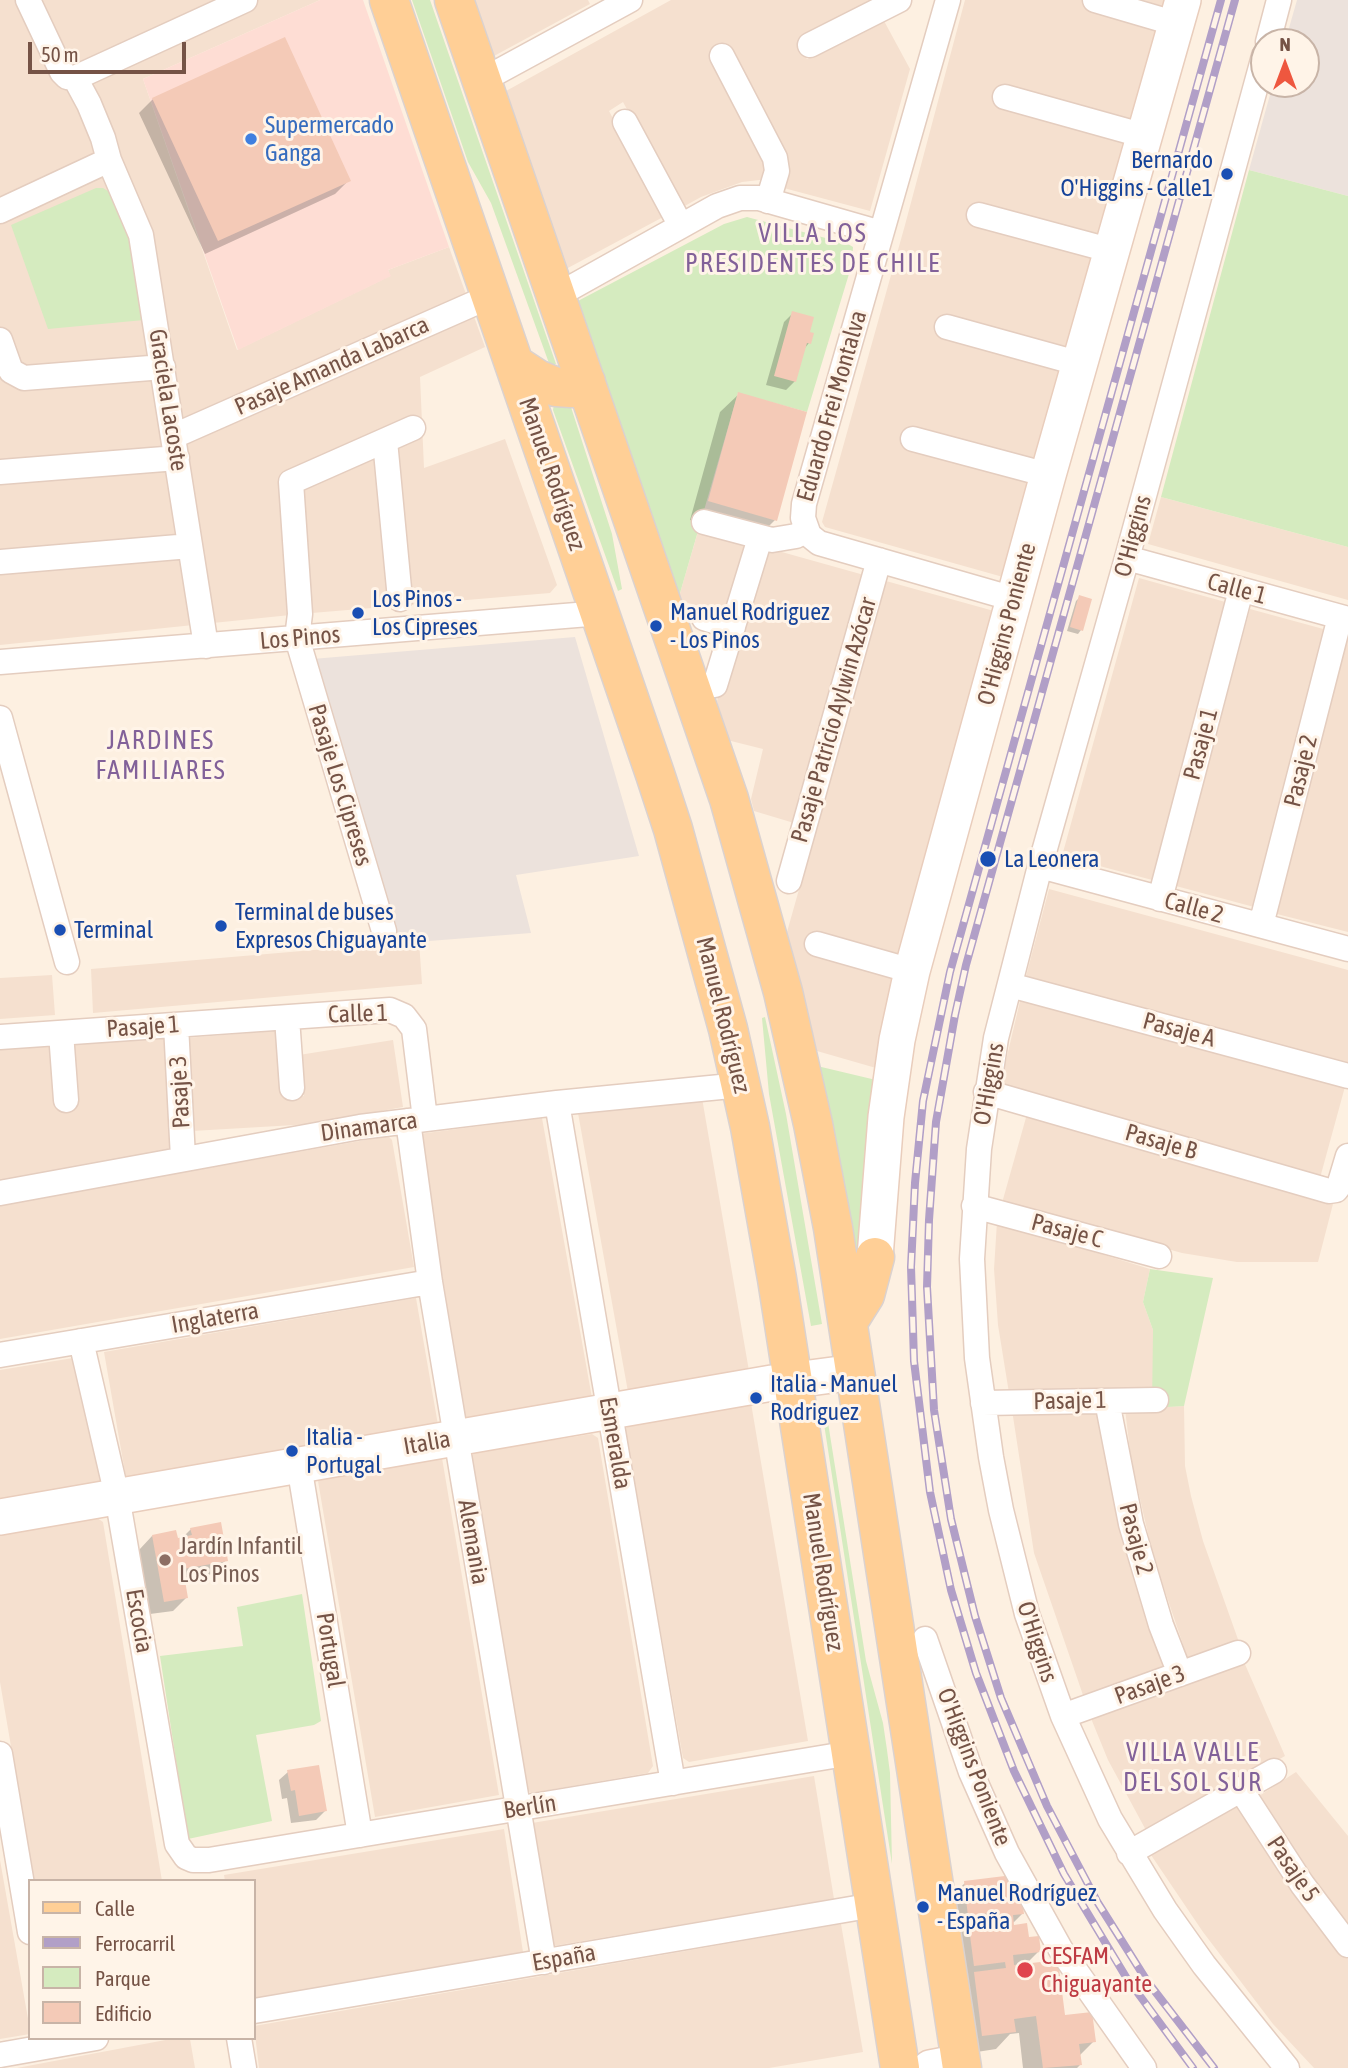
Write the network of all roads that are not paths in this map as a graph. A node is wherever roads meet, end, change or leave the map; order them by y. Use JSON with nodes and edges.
{"nodes":[{"id":1,"x":29,"y":0,"type":"edge"},
{"id":2,"x":246,"y":0,"type":"edge"},
{"id":3,"x":389,"y":0,"type":"edge"},
{"id":4,"x":454,"y":0,"type":"edge"},
{"id":5,"x":630,"y":0,"type":"edge"},
{"id":6,"x":899,"y":0,"type":"edge"},
{"id":7,"x":948,"y":0,"type":"edge"},
{"id":8,"x":1095,"y":0,"type":"edge"},
{"id":9,"x":1279,"y":0,"type":"edge"},
{"id":10,"x":604,"y":6,"type":"edge"},
{"id":11,"x":1180,"y":12,"type":"edge"},
{"id":12,"x":1272,"y":28,"type":"edge"},
{"id":13,"x":810,"y":45,"type":"dead end"},
{"id":14,"x":722,"y":56,"type":"dead end"},
{"id":15,"x":75,"y":78,"type":"junction"},
{"id":16,"x":481,"y":81,"type":"junction"},
{"id":17,"x":1005,"y":97,"type":"dead end"},
{"id":18,"x":1253,"y":98,"type":"edge"},
{"id":19,"x":625,"y":122,"type":"dead end"},
{"id":20,"x":1145,"y":136,"type":"junction"},
{"id":21,"x":108,"y":160,"type":"junction"},
{"id":22,"x":768,"y":201,"type":"junction"},
{"id":23,"x":0,"y":211,"type":"edge"},
{"id":24,"x":979,"y":215,"type":"dead end"},
{"id":25,"x":681,"y":226,"type":"junction"},
{"id":26,"x":881,"y":233,"type":"junction"},
{"id":27,"x":1113,"y":251,"type":"junction"},
{"id":28,"x":491,"y":296,"type":"junction"},
{"id":29,"x":556,"y":296,"type":"junction"},
{"id":30,"x":947,"y":327,"type":"dead end"},
{"id":31,"x":0,"y":340,"type":"edge"},
{"id":32,"x":514,"y":364,"type":"junction"},
{"id":33,"x":1080,"y":364,"type":"junction"},
{"id":34,"x":163,"y":367,"type":"junction"},
{"id":35,"x":586,"y":382,"type":"junction"},
{"id":36,"x":413,"y":428,"type":"dead end"},
{"id":37,"x":914,"y":439,"type":"dead end"},
{"id":38,"x":385,"y":440,"type":"junction"},
{"id":39,"x":175,"y":447,"type":"junction"},
{"id":40,"x":0,"y":472,"type":"edge"},
{"id":41,"x":1048,"y":475,"type":"junction"},
{"id":42,"x":704,"y":522,"type":"dead end"},
{"id":43,"x":806,"y":530,"type":"junction"},
{"id":44,"x":760,"y":538,"type":"junction"},
{"id":45,"x":190,"y":546,"type":"junction"},
{"id":46,"x":1127,"y":558,"type":"junction"},
{"id":47,"x":879,"y":560,"type":"junction"},
{"id":48,"x":0,"y":562,"type":"edge"},
{"id":49,"x":1241,"y":590,"type":"junction"},
{"id":50,"x":400,"y":598,"type":"dead end"},
{"id":51,"x":1014,"y":599,"type":"junction"},
{"id":52,"x":601,"y":613,"type":"junction"},
{"id":53,"x":704,"y":618,"type":"dead end"},
{"id":54,"x":1344,"y":618,"type":"edge"},
{"id":55,"x":733,"y":627,"type":"junction"},
{"id":56,"x":297,"y":638,"type":"junction"},
{"id":57,"x":206,"y":646,"type":"junction"},
{"id":58,"x":1,"y":657,"type":"edge"},
{"id":59,"x":715,"y":685,"type":"dead end"},
{"id":60,"x":0,"y":718,"type":"edge"},
{"id":61,"x":1040,"y":866,"type":"junction"},
{"id":62,"x":789,"y":881,"type":"dead end"},
{"id":63,"x":1160,"y":899,"type":"junction"},
{"id":64,"x":1261,"y":925,"type":"junction"},
{"id":65,"x":384,"y":931,"type":"dead end"},
{"id":66,"x":817,"y":944,"type":"dead end"},
{"id":67,"x":1348,"y":949,"type":"edge"},
{"id":68,"x":67,"y":962,"type":"dead end"},
{"id":69,"x":912,"y":971,"type":"junction"},
{"id":70,"x":1010,"y":985,"type":"junction"},
{"id":71,"x":287,"y":1018,"type":"junction"},
{"id":72,"x":176,"y":1025,"type":"junction"},
{"id":73,"x":61,"y":1033,"type":"junction"},
{"id":74,"x":0,"y":1037,"type":"edge"},
{"id":75,"x":1348,"y":1076,"type":"edge"},
{"id":76,"x":741,"y":1084,"type":"junction"},
{"id":77,"x":292,"y":1088,"type":"dead end"},
{"id":78,"x":986,"y":1092,"type":"junction"},
{"id":79,"x":66,"y":1100,"type":"dead end"},
{"id":80,"x":557,"y":1103,"type":"junction"},
{"id":81,"x":416,"y":1120,"type":"junction"},
{"id":82,"x":1348,"y":1156,"type":"edge"},
{"id":83,"x":183,"y":1158,"type":"junction"},
{"id":84,"x":0,"y":1193,"type":"edge"},
{"id":85,"x":974,"y":1206,"type":"junction"},
{"id":86,"x":1159,"y":1256,"type":"dead end"},
{"id":87,"x":875,"y":1257,"type":"joint"},
{"id":88,"x":430,"y":1282,"type":"junction"},
{"id":89,"x":848,"y":1322,"type":"junction"},
{"id":90,"x":81,"y":1341,"type":"junction"},
{"id":91,"x":0,"y":1355,"type":"edge"},
{"id":92,"x":855,"y":1372,"type":"junction"},
{"id":93,"x":793,"y":1380,"type":"junction"},
{"id":94,"x":1157,"y":1399,"type":"dead end"},
{"id":95,"x":1107,"y":1401,"type":"junction"},
{"id":96,"x":983,"y":1403,"type":"junction"},
{"id":97,"x":609,"y":1411,"type":"junction"},
{"id":98,"x":456,"y":1438,"type":"junction"},
{"id":99,"x":299,"y":1465,"type":"junction"},
{"id":100,"x":117,"y":1496,"type":"junction"},
{"id":101,"x":0,"y":1517,"type":"edge"},
{"id":102,"x":925,"y":1639,"type":"dead end"},
{"id":103,"x":1238,"y":1653,"type":"dead end"},
{"id":104,"x":1180,"y":1674,"type":"junction"},
{"id":105,"x":1063,"y":1716,"type":"junction"},
{"id":106,"x":851,"y":1753,"type":"junction"},
{"id":107,"x":0,"y":1754,"type":"edge"},
{"id":108,"x":1274,"y":1771,"type":"dead end"},
{"id":109,"x":673,"y":1783,"type":"junction"},
{"id":110,"x":1241,"y":1790,"type":"junction"},
{"id":111,"x":518,"y":1809,"type":"junction"},
{"id":112,"x":360,"y":1835,"type":"junction"},
{"id":113,"x":1129,"y":1853,"type":"junction"},
{"id":114,"x":211,"y":1870,"type":"edge"},
{"id":115,"x":874,"y":1905,"type":"junction"},
{"id":116,"x":28,"y":1920,"type":"edge"},
{"id":117,"x":1348,"y":1945,"type":"edge"},
{"id":118,"x":544,"y":1962,"type":"junction"},
{"id":119,"x":256,"y":2011,"type":"edge"},
{"id":120,"x":72,"y":2040,"type":"edge"},
{"id":121,"x":239,"y":2040,"type":"edge"},
{"id":122,"x":48,"y":2042,"type":"edge"},
{"id":123,"x":0,"y":2055,"type":"edge"},
{"id":124,"x":951,"y":2066,"type":"edge"},
{"id":125,"x":244,"y":2068,"type":"edge"},
{"id":126,"x":900,"y":2068,"type":"edge"},
{"id":127,"x":1144,"y":2068,"type":"edge"},
{"id":128,"x":1287,"y":2068,"type":"edge"}],
"edges":[{"from":1,"to":15,"type":"street","name":"Graciela Lacoste"},
{"from":2,"to":15,"type":"street"},
{"from":3,"to":28,"type":"main road","name":"Manuel Rodríguez"},
{"from":4,"to":16,"type":"main road"},
{"from":5,"to":10,"type":"street"},
{"from":6,"to":13,"type":"street"},
{"from":7,"to":26,"type":"street","name":"Eduardo Frei Montalva"},
{"from":8,"to":11,"type":"street"},
{"from":9,"to":12,"type":"street"},
{"from":10,"to":16,"type":"street"},
{"from":11,"to":20,"type":"street","name":"O'Higgins Poniente"},
{"from":14,"to":22,"type":"street"},
{"from":15,"to":21,"type":"street","name":"Graciela Lacoste"},
{"from":16,"to":29,"type":"main road"},
{"from":17,"to":20,"type":"street"},
{"from":18,"to":46,"type":"street","name":"O'Higgins"},
{"from":19,"to":25,"type":"street"},
{"from":20,"to":27,"type":"street","name":"O'Higgins Poniente"},
{"from":21,"to":23,"type":"street"},
{"from":21,"to":34,"type":"street","name":"Graciela Lacoste"},
{"from":22,"to":25,"type":"street"},
{"from":22,"to":26,"type":"street"},
{"from":24,"to":27,"type":"street"},
{"from":25,"to":29,"type":"street"},
{"from":26,"to":43,"type":"street","name":"Eduardo Frei Montalva"},
{"from":27,"to":33,"type":"street","name":"O'Higgins Poniente"},
{"from":28,"to":32,"type":"main road","name":"Manuel Rodríguez"},
{"from":28,"to":39,"type":"street","name":"Pasaje Amanda Labarca"},
{"from":29,"to":35,"type":"main road"},
{"from":30,"to":33,"type":"street"},
{"from":31,"to":34,"type":"street"},
{"from":32,"to":35,"type":"main road"},
{"from":32,"to":52,"type":"main road","name":"Manuel Rodríguez"},
{"from":33,"to":41,"type":"street","name":"O'Higgins Poniente"},
{"from":34,"to":39,"type":"street","name":"Graciela Lacoste"},
{"from":35,"to":89,"type":"main road"},
{"from":36,"to":38,"type":"street"},
{"from":37,"to":41,"type":"street"},
{"from":38,"to":50,"type":"street"},
{"from":38,"to":56,"type":"street"},
{"from":39,"to":40,"type":"street","name":"Pasaje Amanda Labarca"},
{"from":39,"to":45,"type":"street","name":"Graciela Lacoste"},
{"from":41,"to":51,"type":"street","name":"O'Higgins Poniente"},
{"from":42,"to":44,"type":"street"},
{"from":43,"to":44,"type":"street"},
{"from":43,"to":47,"type":"street"},
{"from":44,"to":55,"type":"street"},
{"from":45,"to":48,"type":"street"},
{"from":45,"to":57,"type":"street","name":"Graciela Lacoste"},
{"from":46,"to":49,"type":"street","name":"Calle 1"},
{"from":46,"to":61,"type":"street","name":"O'Higgins"},
{"from":47,"to":51,"type":"street"},
{"from":47,"to":62,"type":"street","name":"Pasaje Patricio Aylwin Azócar"},
{"from":49,"to":54,"type":"street","name":"Calle 1"},
{"from":49,"to":63,"type":"street","name":"Pasaje 1"},
{"from":51,"to":69,"type":"street","name":"O'Higgins Poniente"},
{"from":52,"to":56,"type":"street","name":"Los Pinos"},
{"from":52,"to":76,"type":"main road","name":"Manuel Rodríguez"},
{"from":53,"to":55,"type":"street"},
{"from":54,"to":64,"type":"street","name":"Pasaje 2"},
{"from":55,"to":59,"type":"street"},
{"from":56,"to":57,"type":"street","name":"Los Pinos"},
{"from":56,"to":65,"type":"street","name":"Pasaje Los Cipreses"},
{"from":57,"to":58,"type":"street","name":"Los Pinos"},
{"from":60,"to":68,"type":"street"},
{"from":61,"to":63,"type":"street","name":"Calle 2"},
{"from":61,"to":70,"type":"street","name":"O'Higgins"},
{"from":63,"to":64,"type":"street","name":"Calle 2"},
{"from":64,"to":67,"type":"street","name":"Calle 2"},
{"from":66,"to":69,"type":"street"},
{"from":69,"to":87,"type":"street","name":"O'Higgins Poniente"},
{"from":70,"to":75,"type":"street","name":"Pasaje A"},
{"from":70,"to":78,"type":"street","name":"O'Higgins"},
{"from":71,"to":72,"type":"street","name":"Pasaje 1"},
{"from":71,"to":77,"type":"street"},
{"from":71,"to":81,"type":"street","name":"Calle 1"},
{"from":72,"to":73,"type":"street","name":"Pasaje 1"},
{"from":72,"to":83,"type":"street","name":"Pasaje 3"},
{"from":73,"to":74,"type":"street","name":"Pasaje 1"},
{"from":73,"to":79,"type":"street"},
{"from":76,"to":80,"type":"street","name":"Dinamarca"},
{"from":76,"to":93,"type":"main road","name":"Manuel Rodríguez"},
{"from":78,"to":82,"type":"street","name":"Pasaje B"},
{"from":78,"to":85,"type":"street","name":"O'Higgins"},
{"from":80,"to":81,"type":"street","name":"Dinamarca"},
{"from":80,"to":97,"type":"street","name":"Esmeralda"},
{"from":81,"to":83,"type":"street","name":"Dinamarca"},
{"from":81,"to":88,"type":"street","name":"Alemania"},
{"from":83,"to":84,"type":"street","name":"Dinamarca"},
{"from":85,"to":86,"type":"street","name":"Pasaje C"},
{"from":85,"to":96,"type":"street","name":"O'Higgins"},
{"from":87,"to":89,"type":"main road"},
{"from":88,"to":90,"type":"street","name":"Inglaterra"},
{"from":88,"to":98,"type":"street","name":"Alemania"},
{"from":89,"to":92,"type":"main road"},
{"from":90,"to":91,"type":"street","name":"Inglaterra"},
{"from":90,"to":100,"type":"street","name":"Escocia"},
{"from":92,"to":93,"type":"street","name":"Italia"},
{"from":92,"to":124,"type":"main road"},
{"from":93,"to":97,"type":"street","name":"Italia"},
{"from":93,"to":106,"type":"main road","name":"Manuel Rodríguez"},
{"from":94,"to":95,"type":"street","name":"Pasaje 1"},
{"from":95,"to":96,"type":"street","name":"Pasaje 1"},
{"from":95,"to":104,"type":"street","name":"Pasaje 2"},
{"from":96,"to":105,"type":"street","name":"O'Higgins"},
{"from":97,"to":98,"type":"street","name":"Italia"},
{"from":97,"to":109,"type":"street","name":"Esmeralda"},
{"from":98,"to":99,"type":"street","name":"Italia"},
{"from":98,"to":111,"type":"street","name":"Alemania"},
{"from":99,"to":100,"type":"street","name":"Italia"},
{"from":99,"to":112,"type":"street","name":"Portugal"},
{"from":100,"to":101,"type":"street","name":"Italia"},
{"from":100,"to":114,"type":"street","name":"Escocia"},
{"from":102,"to":127,"type":"street","name":"O'Higgins Poniente"},
{"from":103,"to":104,"type":"street","name":"Pasaje 3"},
{"from":104,"to":105,"type":"street","name":"Pasaje 3"},
{"from":105,"to":113,"type":"street","name":"O'Higgins"},
{"from":106,"to":109,"type":"street","name":"Berlín"},
{"from":106,"to":115,"type":"main road","name":"Manuel Rodríguez"},
{"from":107,"to":116,"type":"street"},
{"from":108,"to":110,"type":"street"},
{"from":109,"to":111,"type":"street","name":"Berlín"},
{"from":110,"to":113,"type":"street"},
{"from":110,"to":117,"type":"street","name":"Pasaje 5"},
{"from":111,"to":112,"type":"street","name":"Berlín"},
{"from":111,"to":118,"type":"street","name":"Alemania"},
{"from":112,"to":114,"type":"street","name":"Berlín"},
{"from":113,"to":128,"type":"street","name":"O'Higgins"},
{"from":115,"to":118,"type":"street","name":"España"},
{"from":115,"to":126,"type":"main road","name":"Manuel Rodríguez"},
{"from":118,"to":119,"type":"street","name":"España"},
{"from":120,"to":122,"type":"street"},
{"from":121,"to":125,"type":"street"},
{"from":122,"to":123,"type":"street"}]}
